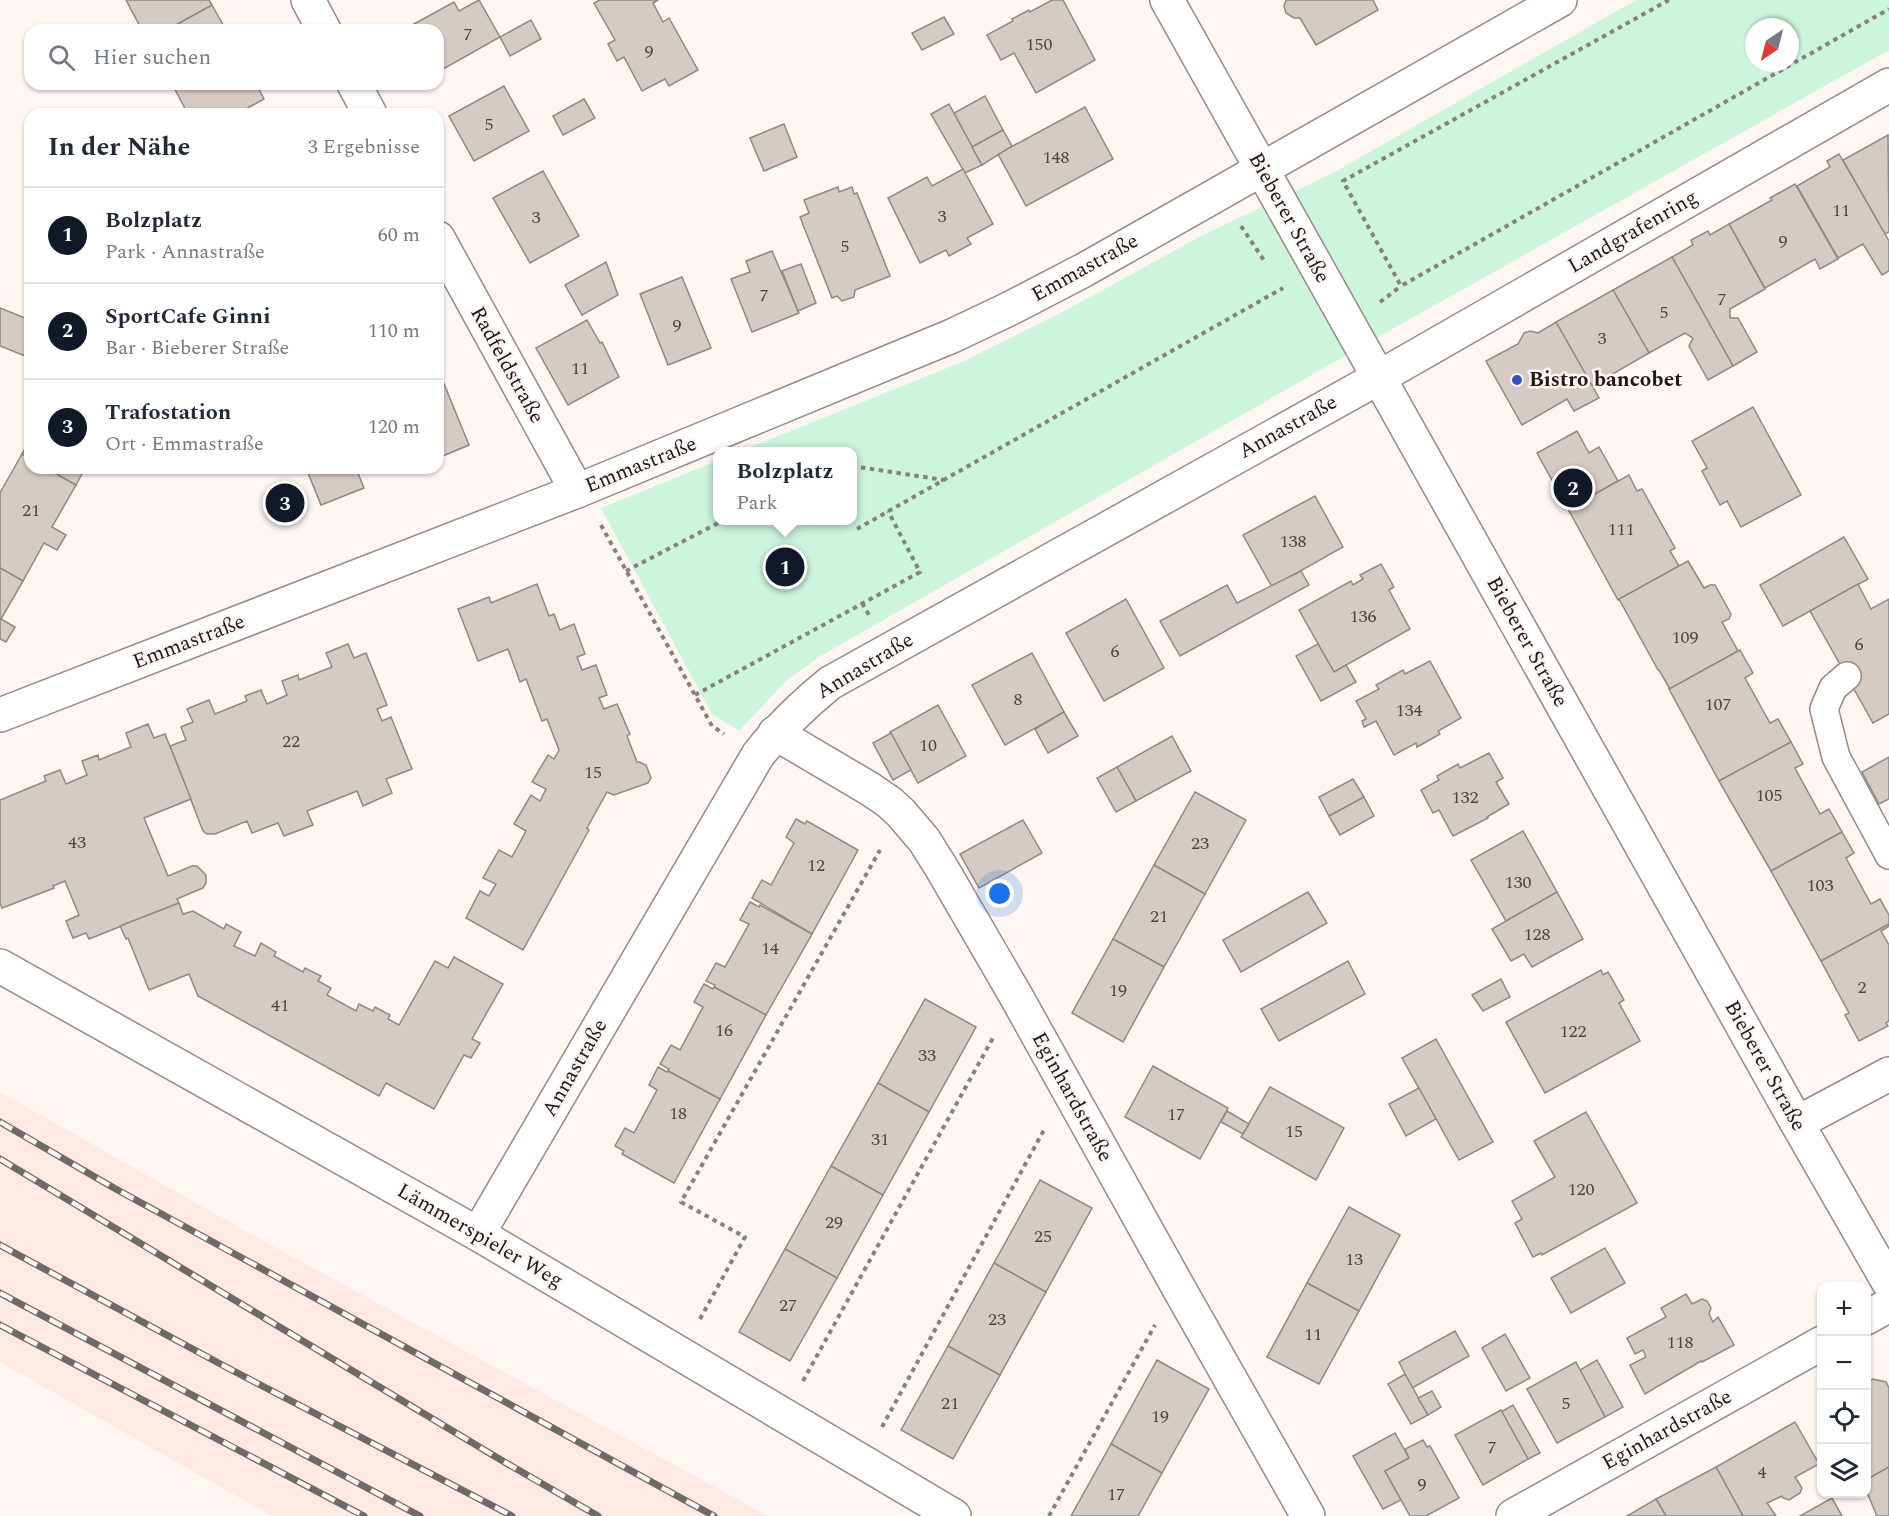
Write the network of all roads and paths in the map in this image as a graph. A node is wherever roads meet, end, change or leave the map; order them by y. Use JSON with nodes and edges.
{"nodes":[{"id":1,"x":308,"y":0,"type":"edge"},
{"id":2,"x":1167,"y":0,"type":"edge"},
{"id":3,"x":1560,"y":0,"type":"edge"},
{"id":4,"x":1668,"y":0,"type":"edge"},
{"id":5,"x":1889,"y":9,"type":"edge"},
{"id":6,"x":321,"y":24,"type":"edge"},
{"id":7,"x":1889,"y":85,"type":"edge"},
{"id":8,"x":357,"y":90,"type":"edge"},
{"id":9,"x":367,"y":108,"type":"edge"},
{"id":10,"x":1261,"y":168,"type":"junction"},
{"id":11,"x":1219,"y":192,"type":"junction"},
{"id":12,"x":444,"y":249,"type":"edge"},
{"id":13,"x":1270,"y":269,"type":"dead end"},
{"id":14,"x":1276,"y":279,"type":"dead end"},
{"id":15,"x":1378,"y":378,"type":"junction"},
{"id":16,"x":857,"y":467,"type":"edge"},
{"id":17,"x":944,"y":480,"type":"junction"},
{"id":18,"x":577,"y":491,"type":"junction"},
{"id":19,"x":888,"y":512,"type":"junction"},
{"id":20,"x":714,"y":525,"type":"edge"},
{"id":21,"x":857,"y":529,"type":"dead end"},
{"id":22,"x":626,"y":570,"type":"junction"},
{"id":23,"x":1847,"y":676,"type":"dead end"},
{"id":24,"x":695,"y":695,"type":"junction"},
{"id":25,"x":0,"y":715,"type":"edge"},
{"id":26,"x":766,"y":744,"type":"junction"},
{"id":27,"x":901,"y":813,"type":"junction"},
{"id":28,"x":1889,"y":855,"type":"edge"},
{"id":29,"x":0,"y":966,"type":"edge"},
{"id":30,"x":1016,"y":996,"type":"junction"},
{"id":31,"x":1889,"y":1074,"type":"edge"},
{"id":32,"x":1068,"y":1087,"type":"junction"},
{"id":33,"x":1797,"y":1123,"type":"junction"},
{"id":34,"x":478,"y":1234,"type":"junction"},
{"id":35,"x":1889,"y":1283,"type":"edge"},
{"id":36,"x":1177,"y":1285,"type":"junction"},
{"id":37,"x":1889,"y":1305,"type":"edge"},
{"id":38,"x":1871,"y":1315,"type":"edge"},
{"id":39,"x":1817,"y":1345,"type":"edge"},
{"id":40,"x":681,"y":1354,"type":"junction"},
{"id":41,"x":784,"y":1416,"type":"junction"},
{"id":42,"x":863,"y":1462,"type":"junction"},
{"id":43,"x":954,"y":1516,"type":"edge"},
{"id":44,"x":1049,"y":1516,"type":"edge"},
{"id":45,"x":1308,"y":1516,"type":"edge"},
{"id":46,"x":1513,"y":1516,"type":"edge"}],
"edges":[{"from":1,"to":6,"type":"street"},
{"from":2,"to":10,"type":"street","name":"Bieberer Straße"},
{"from":3,"to":10,"type":"street"},
{"from":4,"to":5,"type":"path"},
{"from":7,"to":15,"type":"street","name":"Landgrafenring"},
{"from":8,"to":9,"type":"street"},
{"from":10,"to":11,"type":"street","name":"Emmastraße"},
{"from":10,"to":15,"type":"street","name":"Bieberer Straße"},
{"from":11,"to":13,"type":"path"},
{"from":11,"to":18,"type":"street","name":"Emmastraße"},
{"from":12,"to":18,"type":"street","name":"Radfeldstraße"},
{"from":14,"to":17,"type":"path"},
{"from":15,"to":26,"type":"street","name":"Annastraße"},
{"from":15,"to":33,"type":"street","name":"Bieberer Straße"},
{"from":16,"to":17,"type":"path"},
{"from":17,"to":19,"type":"path"},
{"from":18,"to":22,"type":"path"},
{"from":18,"to":25,"type":"street","name":"Emmastraße"},
{"from":19,"to":21,"type":"path"},
{"from":19,"to":24,"type":"path"},
{"from":20,"to":22,"type":"path"},
{"from":22,"to":24,"type":"path"},
{"from":23,"to":28,"type":"lane"},
{"from":24,"to":26,"type":"path"},
{"from":26,"to":27,"type":"street","name":"Eginhardstraße"},
{"from":26,"to":34,"type":"street","name":"Annastraße"},
{"from":27,"to":30,"type":"street","name":"Eginhardstraße"},
{"from":27,"to":40,"type":"path"},
{"from":29,"to":34,"type":"street","name":"Lämmerspieler Weg"},
{"from":30,"to":32,"type":"street","name":"Eginhardstraße"},
{"from":30,"to":41,"type":"path"},
{"from":31,"to":33,"type":"street"},
{"from":32,"to":36,"type":"street","name":"Eginhardstraße"},
{"from":32,"to":42,"type":"path"},
{"from":33,"to":35,"type":"street","name":"Bieberer Straße"},
{"from":34,"to":40,"type":"street","name":"Lämmerspieler Weg"},
{"from":36,"to":44,"type":"path"},
{"from":36,"to":45,"type":"street","name":"Eginhardstraße"},
{"from":37,"to":38,"type":"street"},
{"from":39,"to":46,"type":"street","name":"Eginhardstraße"},
{"from":40,"to":41,"type":"street","name":"Lämmerspieler Weg"},
{"from":41,"to":42,"type":"street","name":"Lämmerspieler Weg"},
{"from":42,"to":43,"type":"street","name":"Lämmerspieler Weg"}]}
